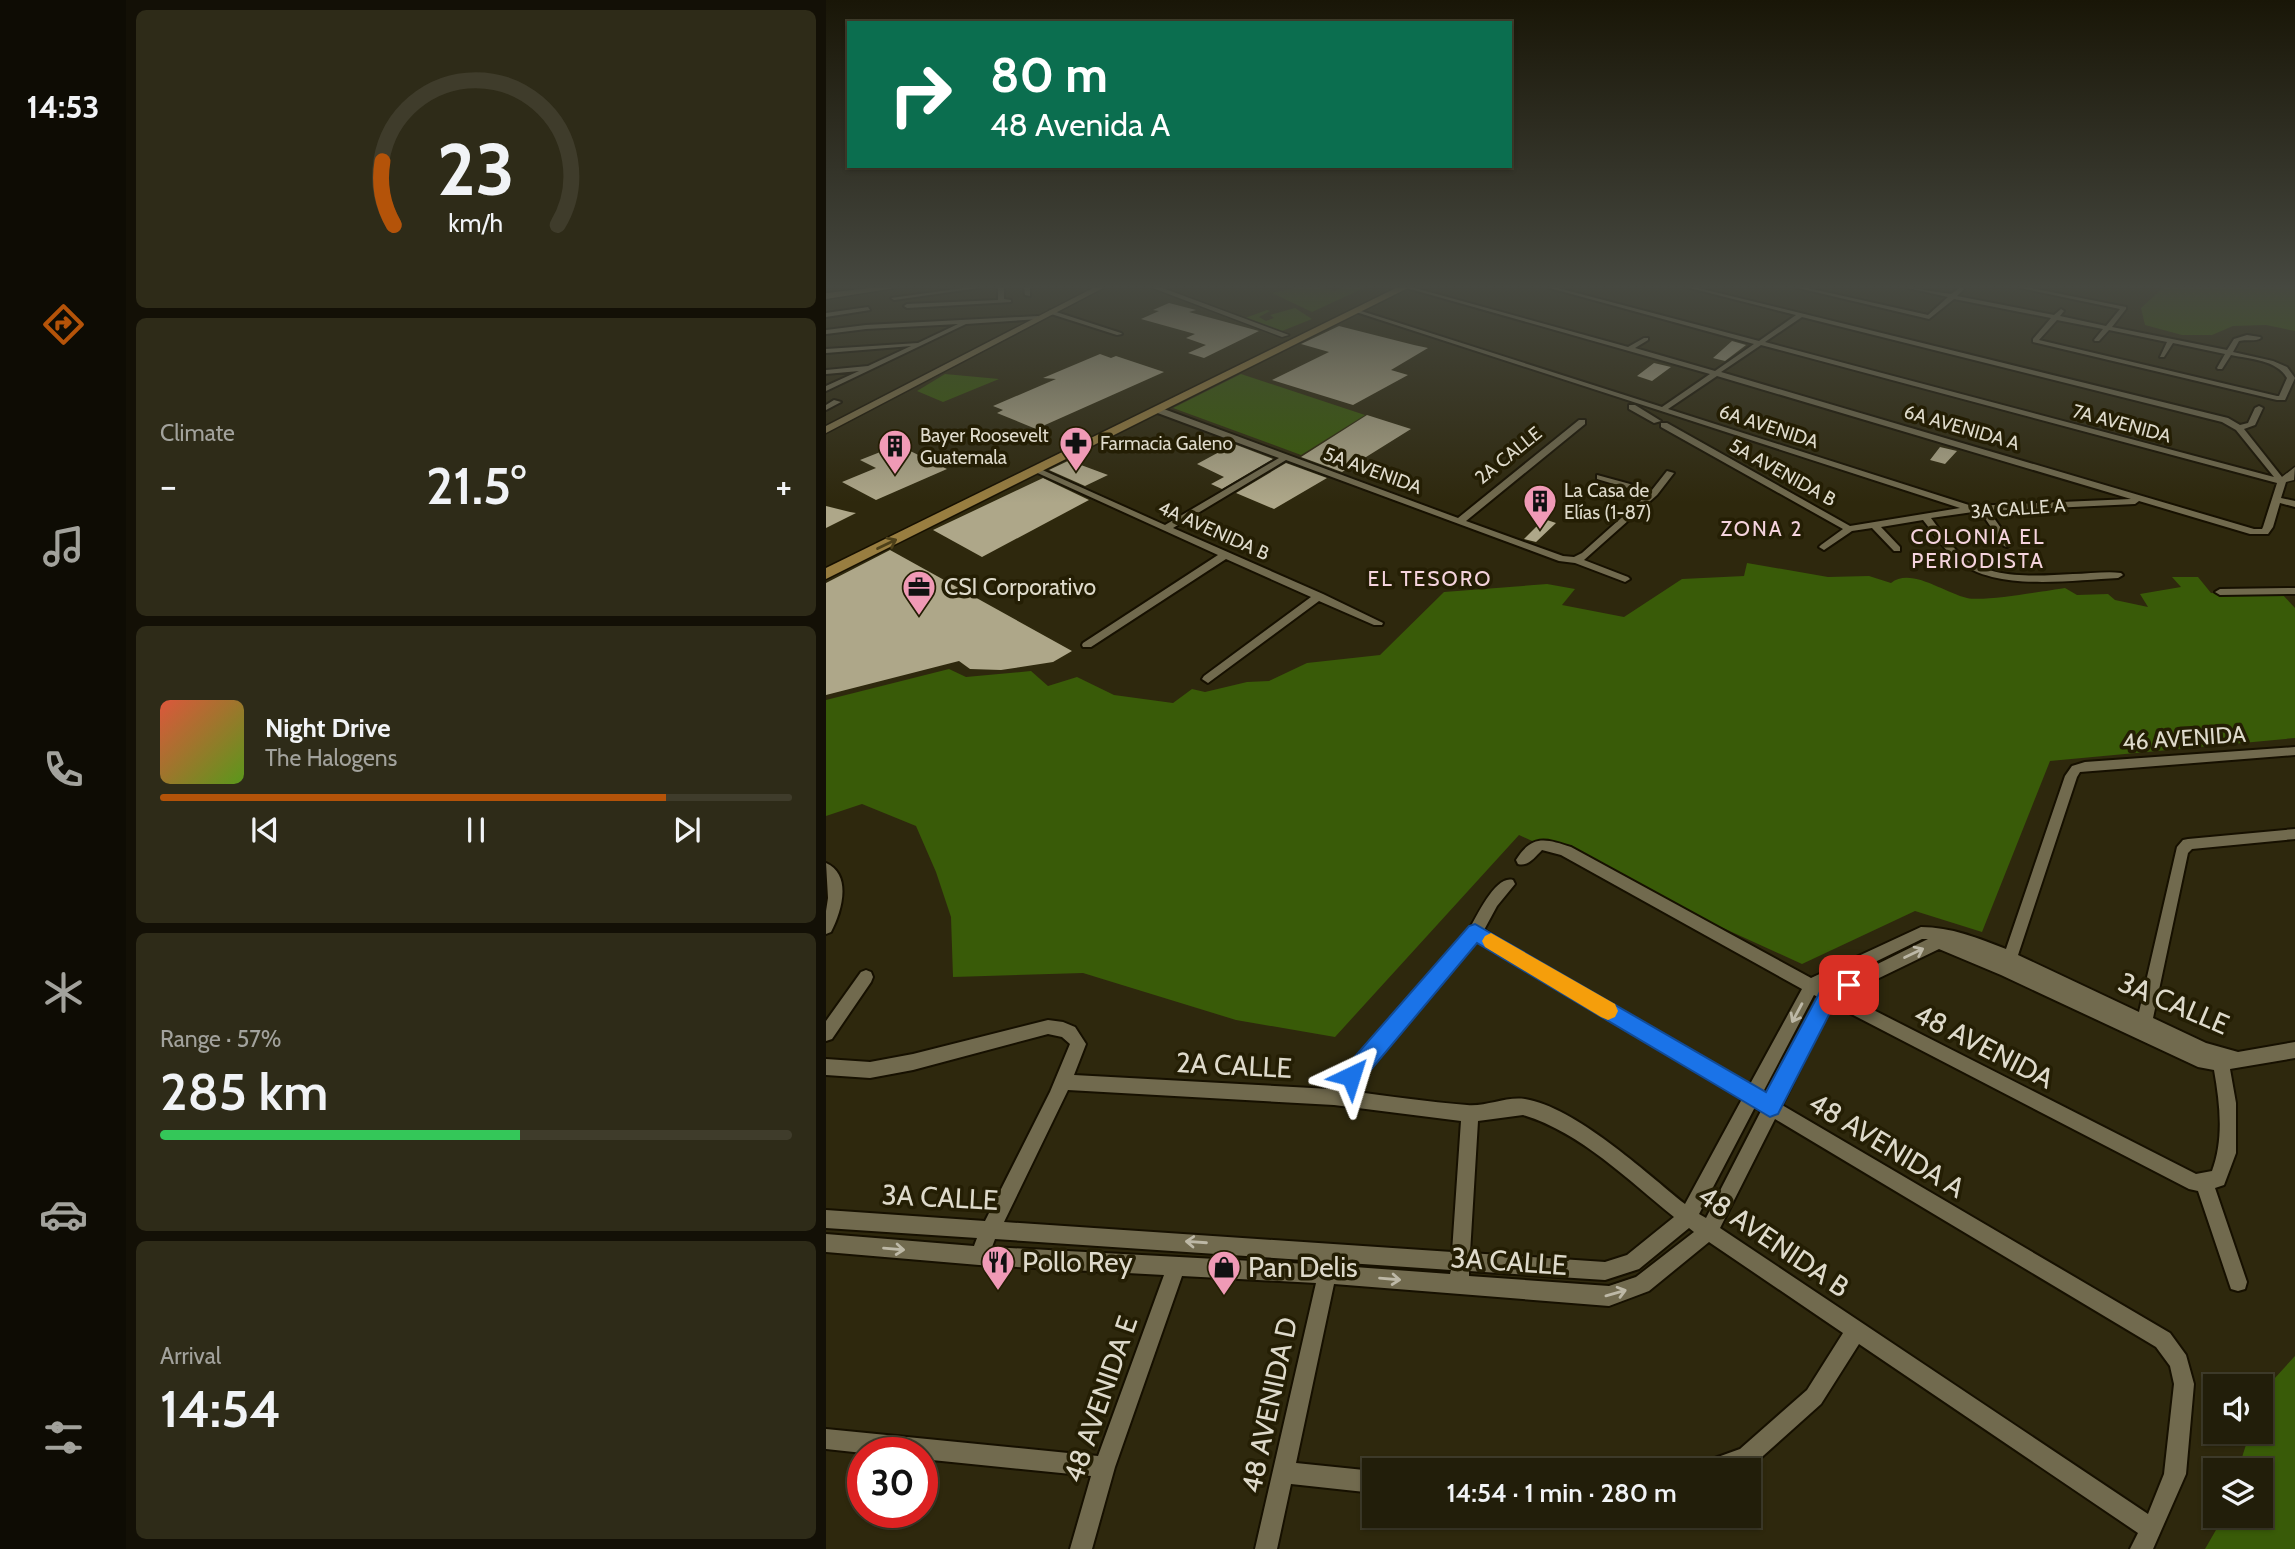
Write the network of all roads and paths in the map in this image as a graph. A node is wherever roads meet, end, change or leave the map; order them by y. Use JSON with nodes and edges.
{"nodes":[{"id":1,"x":890,"y":359,"type":"edge"},
{"id":2,"x":960,"y":359,"type":"edge"},
{"id":3,"x":1235,"y":359,"type":"edge"},
{"id":4,"x":1251,"y":359,"type":"edge"},
{"id":5,"x":1259,"y":359,"type":"edge"},
{"id":6,"x":1502,"y":359,"type":"edge"},
{"id":7,"x":1666,"y":359,"type":"edge"},
{"id":8,"x":1736,"y":359,"type":"edge"},
{"id":9,"x":1821,"y":359,"type":"edge"},
{"id":10,"x":1983,"y":359,"type":"edge"},
{"id":11,"x":2114,"y":359,"type":"edge"},
{"id":12,"x":2224,"y":359,"type":"edge"},
{"id":13,"x":2257,"y":359,"type":"edge"},
{"id":14,"x":874,"y":367,"type":"junction"},
{"id":15,"x":2220,"y":368,"type":"dead end"},
{"id":16,"x":826,"y":372,"type":"edge"},
{"id":17,"x":1716,"y":373,"type":"junction"},
{"id":18,"x":826,"y":389,"type":"edge"},
{"id":19,"x":1613,"y":396,"type":"junction"},
{"id":20,"x":837,"y":402,"type":"dead end"},
{"id":21,"x":826,"y":408,"type":"edge"},
{"id":22,"x":2259,"y":408,"type":"dead end"},
{"id":23,"x":1158,"y":410,"type":"junction"},
{"id":24,"x":1662,"y":410,"type":"junction"},
{"id":25,"x":1582,"y":422,"type":"dead end"},
{"id":26,"x":1660,"y":423,"type":"joint"},
{"id":27,"x":2239,"y":428,"type":"junction"},
{"id":28,"x":826,"y":430,"type":"edge"},
{"id":29,"x":1086,"y":446,"type":"junction"},
{"id":30,"x":1286,"y":457,"type":"junction"},
{"id":31,"x":1035,"y":470,"type":"junction"},
{"id":32,"x":2295,"y":470,"type":"edge"},
{"id":33,"x":1670,"y":473,"type":"dead end"},
{"id":34,"x":1600,"y":477,"type":"dead end"},
{"id":35,"x":2282,"y":482,"type":"junction"},
{"id":36,"x":1654,"y":493,"type":"junction"},
{"id":37,"x":2277,"y":499,"type":"junction"},
{"id":38,"x":2146,"y":500,"type":"junction"},
{"id":39,"x":2295,"y":504,"type":"edge"},
{"id":40,"x":1971,"y":509,"type":"junction"},
{"id":41,"x":1983,"y":509,"type":"junction"},
{"id":42,"x":1926,"y":518,"type":"junction"},
{"id":43,"x":1460,"y":521,"type":"junction"},
{"id":44,"x":1874,"y":525,"type":"junction"},
{"id":45,"x":1166,"y":528,"type":"junction"},
{"id":46,"x":1849,"y":529,"type":"junction"},
{"id":47,"x":2265,"y":532,"type":"joint"},
{"id":48,"x":2007,"y":544,"type":"dead end"},
{"id":49,"x":1824,"y":547,"type":"dead end"},
{"id":50,"x":1897,"y":549,"type":"dead end"},
{"id":51,"x":1226,"y":554,"type":"junction"},
{"id":52,"x":826,"y":559,"type":"edge"},
{"id":53,"x":1576,"y":560,"type":"junction"},
{"id":54,"x":826,"y":574,"type":"edge"},
{"id":55,"x":2118,"y":575,"type":"dead end"},
{"id":56,"x":1625,"y":579,"type":"dead end"},
{"id":57,"x":2295,"y":591,"type":"edge"},
{"id":58,"x":2220,"y":592,"type":"dead end"},
{"id":59,"x":1319,"y":596,"type":"junction"},
{"id":60,"x":1378,"y":623,"type":"dead end"},
{"id":61,"x":1087,"y":645,"type":"dead end"},
{"id":62,"x":1208,"y":679,"type":"dead end"},
{"id":63,"x":2293,"y":753,"type":"edge"},
{"id":64,"x":2295,"y":834,"type":"edge"},
{"id":65,"x":2188,"y":844,"type":"joint"},
{"id":66,"x":1523,"y":860,"type":"dead end"},
{"id":67,"x":828,"y":870,"type":"edge"},
{"id":68,"x":1508,"y":884,"type":"dead end"},
{"id":69,"x":826,"y":928,"type":"edge"},
{"id":70,"x":1475,"y":932,"type":"junction"},
{"id":71,"x":2008,"y":965,"type":"junction"},
{"id":72,"x":866,"y":977,"type":"dead end"},
{"id":73,"x":1811,"y":986,"type":"junction"},
{"id":74,"x":1829,"y":995,"type":"junction"},
{"id":75,"x":2144,"y":1028,"type":"junction"},
{"id":76,"x":826,"y":1034,"type":"edge"},
{"id":77,"x":2295,"y":1050,"type":"edge"},
{"id":78,"x":2239,"y":1058,"type":"joint"},
{"id":79,"x":2220,"y":1059,"type":"junction"},
{"id":80,"x":826,"y":1067,"type":"edge"},
{"id":81,"x":1065,"y":1082,"type":"junction"},
{"id":82,"x":1753,"y":1096,"type":"junction"},
{"id":83,"x":1334,"y":1097,"type":"junction"},
{"id":84,"x":1770,"y":1106,"type":"junction"},
{"id":85,"x":1470,"y":1114,"type":"junction"},
{"id":86,"x":2204,"y":1182,"type":"junction"},
{"id":87,"x":1688,"y":1217,"type":"junction"},
{"id":88,"x":826,"y":1219,"type":"edge"},
{"id":89,"x":990,"y":1228,"type":"junction"},
{"id":90,"x":1709,"y":1231,"type":"junction"},
{"id":91,"x":826,"y":1243,"type":"edge"},
{"id":92,"x":979,"y":1256,"type":"junction"},
{"id":93,"x":1460,"y":1261,"type":"junction"},
{"id":94,"x":1176,"y":1268,"type":"junction"},
{"id":95,"x":1326,"y":1274,"type":"junction"},
{"id":96,"x":2238,"y":1282,"type":"dead end"},
{"id":97,"x":1459,"y":1285,"type":"junction"},
{"id":98,"x":1856,"y":1330,"type":"junction"},
{"id":99,"x":826,"y":1438,"type":"edge"},
{"id":100,"x":1744,"y":1458,"type":"edge"},
{"id":101,"x":1104,"y":1467,"type":"junction"},
{"id":102,"x":1282,"y":1472,"type":"junction"},
{"id":103,"x":1362,"y":1481,"type":"edge"},
{"id":104,"x":2147,"y":1539,"type":"edge"},
{"id":105,"x":1081,"y":1549,"type":"edge"},
{"id":106,"x":1266,"y":1549,"type":"edge"}],
"edges":[{"from":1,"to":14,"type":"street"},
{"from":2,"to":28,"type":"main road"},
{"from":3,"to":52,"type":"highway"},
{"from":4,"to":29,"type":"highway"},
{"from":5,"to":23,"type":"highway"},
{"from":6,"to":19,"type":"street","name":"6A AVENIDA"},
{"from":7,"to":17,"type":"street","name":"6A AVENIDA A"},
{"from":8,"to":17,"type":"street"},
{"from":9,"to":35,"type":"street","name":"7A AVENIDA"},
{"from":10,"to":27,"type":"street"},
{"from":11,"to":13,"type":"street"},
{"from":12,"to":15,"type":"street"},
{"from":14,"to":16,"type":"street"},
{"from":14,"to":18,"type":"street"},
{"from":17,"to":24,"type":"street"},
{"from":17,"to":38,"type":"street","name":"6A AVENIDA A"},
{"from":19,"to":24,"type":"street","name":"6A AVENIDA"},
{"from":19,"to":26,"type":"street","name":"5A AVENIDA B"},
{"from":20,"to":21,"type":"street"},
{"from":22,"to":27,"type":"street"},
{"from":23,"to":29,"type":"highway"},
{"from":23,"to":30,"type":"street","name":"5A AVENIDA"},
{"from":24,"to":40,"type":"street","name":"6A AVENIDA"},
{"from":25,"to":43,"type":"street","name":"2A CALLE"},
{"from":26,"to":46,"type":"street","name":"5A AVENIDA B"},
{"from":27,"to":35,"type":"street"},
{"from":29,"to":31,"type":"highway"},
{"from":30,"to":43,"type":"street","name":"5A AVENIDA"},
{"from":30,"to":45,"type":"street"},
{"from":31,"to":45,"type":"street","name":"4A AVENIDA B"},
{"from":54,"to":31,"type":"highway","one_way":true},
{"from":32,"to":35,"type":"street"},
{"from":33,"to":36,"type":"street"},
{"from":34,"to":36,"type":"street"},
{"from":35,"to":37,"type":"street"},
{"from":36,"to":53,"type":"street"},
{"from":37,"to":39,"type":"street"},
{"from":37,"to":47,"type":"street"},
{"from":38,"to":41,"type":"street","name":"3A CALLE A"},
{"from":38,"to":47,"type":"street","name":"6A AVENIDA A"},
{"from":40,"to":41,"type":"street","name":"3A CALLE A"},
{"from":40,"to":42,"type":"street","name":"3A CALLE A"},
{"from":41,"to":48,"type":"street"},
{"from":42,"to":44,"type":"street","name":"3A CALLE A"},
{"from":42,"to":55,"type":"street"},
{"from":43,"to":53,"type":"street","name":"5A AVENIDA"},
{"from":44,"to":46,"type":"street","name":"3A CALLE A"},
{"from":44,"to":50,"type":"street"},
{"from":45,"to":51,"type":"street","name":"4A AVENIDA B"},
{"from":46,"to":49,"type":"street"},
{"from":51,"to":59,"type":"street","name":"4A AVENIDA B"},
{"from":51,"to":61,"type":"street"},
{"from":53,"to":56,"type":"street","name":"5A AVENIDA"},
{"from":57,"to":58,"type":"street"},
{"from":59,"to":60,"type":"street","name":"4A AVENIDA B"},
{"from":59,"to":62,"type":"street"},
{"from":63,"to":71,"type":"street","name":"46 AVENIDA"},
{"from":64,"to":65,"type":"street"},
{"from":65,"to":75,"type":"street"},
{"from":66,"to":73,"type":"street","name":"48 AVENIDA"},
{"from":67,"to":69,"type":"street"},
{"from":68,"to":70,"type":"street"},
{"from":70,"to":82,"type":"street","name":"48 AVENIDA A"},
{"from":70,"to":83,"type":"street"},
{"from":71,"to":73,"type":"street","name":"3A CALLE"},
{"from":74,"to":71,"type":"street","name":"3A CALLE","one_way":true},
{"from":71,"to":75,"type":"street","name":"3A CALLE"},
{"from":72,"to":76,"type":"street"},
{"from":73,"to":74,"type":"street","name":"48 AVENIDA"},
{"from":73,"to":82,"type":"street","name":"3A CALLE","one_way":true},
{"from":74,"to":84,"type":"street","name":"3A CALLE"},
{"from":74,"to":86,"type":"street","name":"48 AVENIDA"},
{"from":75,"to":79,"type":"street","name":"3A CALLE"},
{"from":77,"to":78,"type":"street"},
{"from":78,"to":79,"type":"street","name":"3A CALLE"},
{"from":79,"to":86,"type":"street"},
{"from":80,"to":81,"type":"street"},
{"from":81,"to":83,"type":"street","name":"2A CALLE"},
{"from":81,"to":89,"type":"street"},
{"from":82,"to":84,"type":"street","name":"48 AVENIDA A"},
{"from":82,"to":87,"type":"street","name":"3A CALLE"},
{"from":83,"to":85,"type":"street","name":"48 AVENIDA B"},
{"from":84,"to":90,"type":"street","name":"3A CALLE"},
{"from":84,"to":104,"type":"street","name":"48 AVENIDA A"},
{"from":85,"to":87,"type":"street","name":"48 AVENIDA B"},
{"from":85,"to":93,"type":"street"},
{"from":86,"to":96,"type":"street"},
{"from":87,"to":90,"type":"street","name":"48 AVENIDA B"},
{"from":87,"to":93,"type":"street","name":"3A CALLE"},
{"from":88,"to":89,"type":"street","name":"3A CALLE"},
{"from":89,"to":92,"type":"street"},
{"from":93,"to":89,"type":"street","name":"3A CALLE","one_way":true},
{"from":97,"to":90,"type":"street","name":"3A CALLE","one_way":true},
{"from":90,"to":98,"type":"street","name":"48 AVENIDA B"},
{"from":91,"to":92,"type":"street","name":"3A CALLE","one_way":true},
{"from":92,"to":94,"type":"street","name":"3A CALLE"},
{"from":93,"to":97,"type":"street"},
{"from":94,"to":95,"type":"street","name":"3A CALLE"},
{"from":94,"to":101,"type":"street","name":"48 AVENIDA E"},
{"from":95,"to":97,"type":"street","name":"3A CALLE","one_way":true},
{"from":95,"to":102,"type":"street","name":"48 AVENIDA D"},
{"from":98,"to":100,"type":"street"},
{"from":98,"to":104,"type":"street","name":"48 AVENIDA B"},
{"from":99,"to":101,"type":"street"},
{"from":101,"to":105,"type":"street","name":"48 AVENIDA E"},
{"from":102,"to":103,"type":"street"},
{"from":102,"to":106,"type":"street","name":"48 AVENIDA D"}]}
